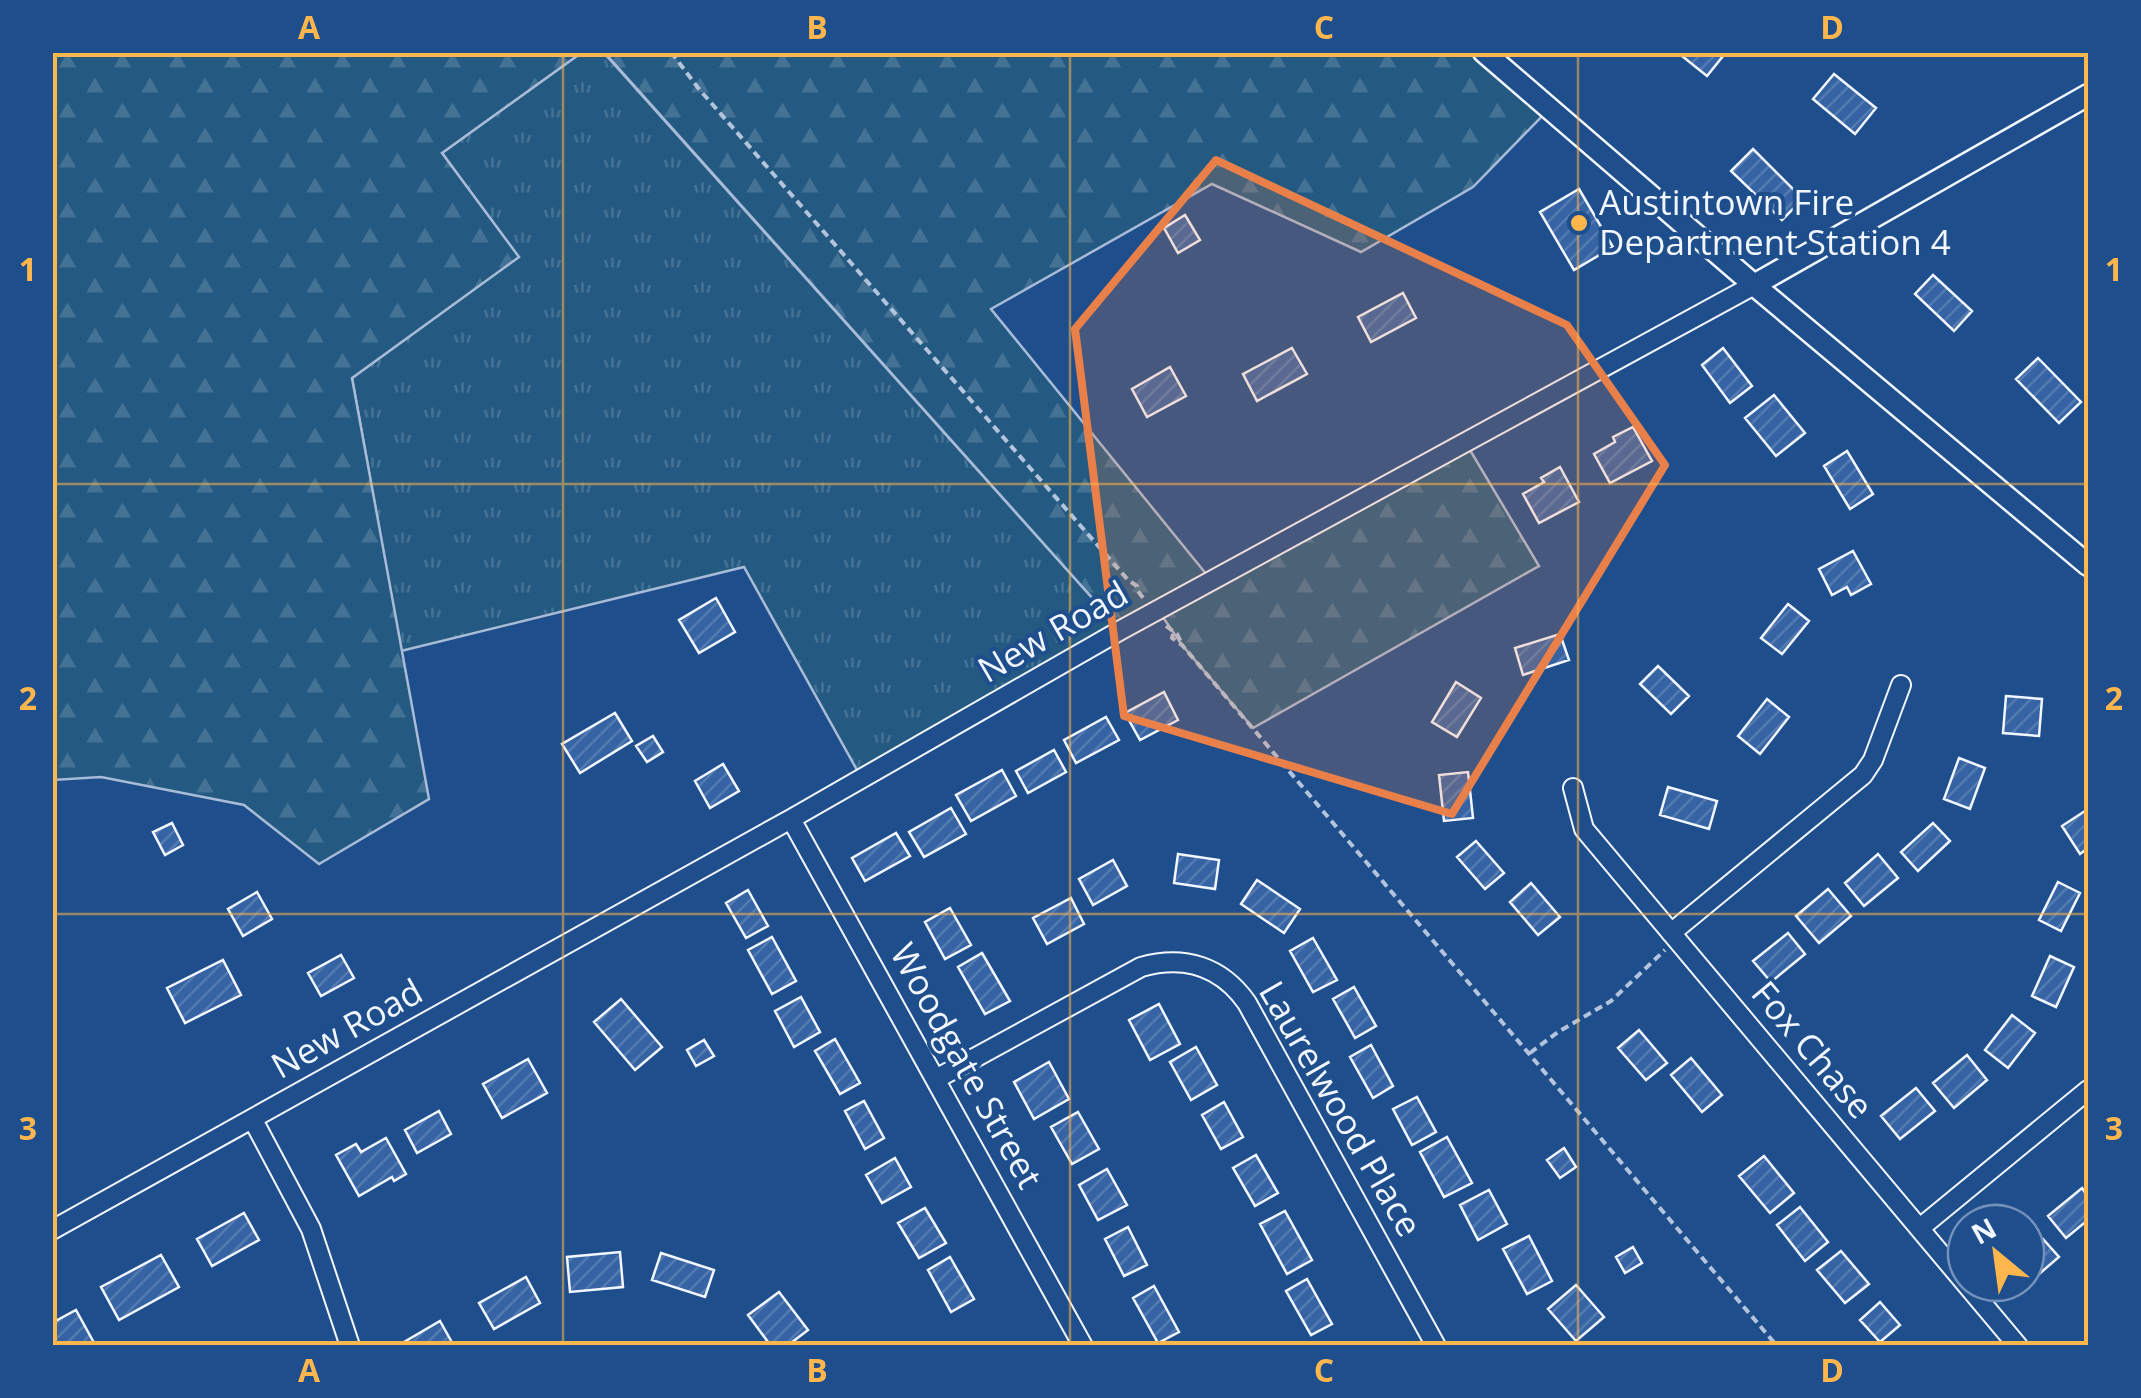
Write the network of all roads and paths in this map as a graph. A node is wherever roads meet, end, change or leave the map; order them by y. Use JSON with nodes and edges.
{"nodes":[{"id":1,"x":671,"y":52,"type":"edge"},
{"id":2,"x":1484,"y":52,"type":"edge"},
{"id":3,"x":2088,"y":95,"type":"edge"},
{"id":4,"x":1754,"y":285,"type":"junction"},
{"id":5,"x":2088,"y":564,"type":"edge"},
{"id":6,"x":1128,"y":580,"type":"dead end"},
{"id":7,"x":1182,"y":645,"type":"dead end"},
{"id":8,"x":1902,"y":685,"type":"dead end"},
{"id":9,"x":1573,"y":788,"type":"dead end"},
{"id":10,"x":791,"y":819,"type":"junction"},
{"id":11,"x":1674,"y":936,"type":"junction"},
{"id":12,"x":1530,"y":1052,"type":"junction"},
{"id":13,"x":936,"y":1079,"type":"junction"},
{"id":14,"x":2088,"y":1090,"type":"edge"},
{"id":15,"x":253,"y":1120,"type":"junction"},
{"id":16,"x":1920,"y":1228,"type":"junction"},
{"id":17,"x":52,"y":1230,"type":"edge"},
{"id":18,"x":350,"y":1346,"type":"edge"},
{"id":19,"x":1083,"y":1346,"type":"edge"},
{"id":20,"x":1436,"y":1346,"type":"edge"},
{"id":21,"x":1777,"y":1346,"type":"edge"},
{"id":22,"x":2018,"y":1346,"type":"edge"}],
"edges":[{"from":1,"to":6,"type":"path"},
{"from":2,"to":4,"type":"street"},
{"from":3,"to":4,"type":"street","name":"New Road"},
{"from":4,"to":5,"type":"street"},
{"from":4,"to":10,"type":"street","name":"New Road"},
{"from":7,"to":12,"type":"path"},
{"from":8,"to":11,"type":"street"},
{"from":9,"to":11,"type":"street","name":"Fox Chase"},
{"from":10,"to":13,"type":"street","name":"Woodgate Street"},
{"from":10,"to":15,"type":"street","name":"New Road"},
{"from":11,"to":12,"type":"path"},
{"from":11,"to":16,"type":"street","name":"Fox Chase"},
{"from":12,"to":21,"type":"path"},
{"from":13,"to":19,"type":"street","name":"Woodgate Street"},
{"from":13,"to":20,"type":"street","name":"Laurelwood Place"},
{"from":14,"to":16,"type":"street"},
{"from":15,"to":17,"type":"street","name":"New Road"},
{"from":15,"to":18,"type":"street"},
{"from":16,"to":22,"type":"street","name":"Fox Chase"}]}
